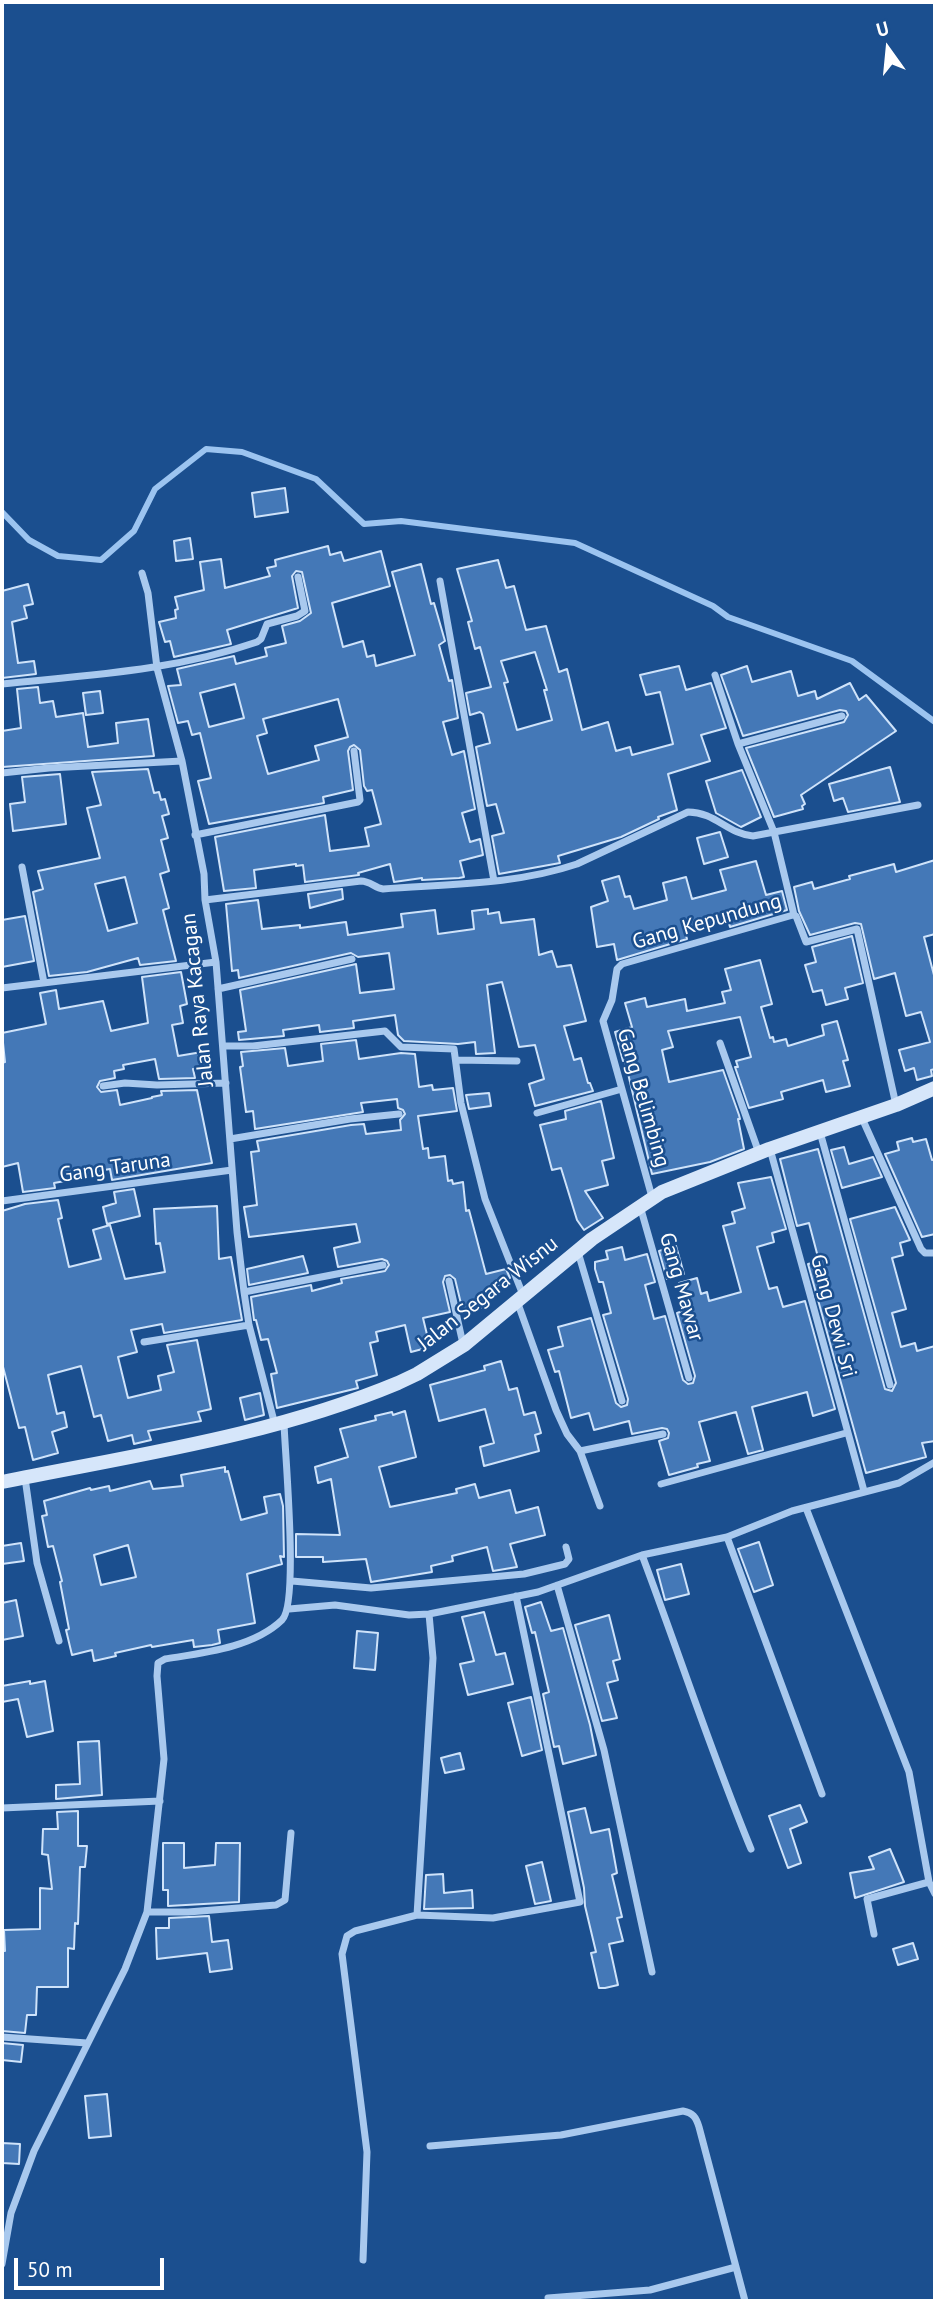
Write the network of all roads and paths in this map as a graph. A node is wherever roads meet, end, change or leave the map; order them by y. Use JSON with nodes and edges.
{"nodes":[{"id":1,"x":142,"y":573,"type":"dead end"},
{"id":2,"x":298,"y":577,"type":"dead end"},
{"id":3,"x":440,"y":582,"type":"dead end"},
{"id":4,"x":157,"y":668,"type":"junction"},
{"id":5,"x":715,"y":676,"type":"dead end"},
{"id":6,"x":2,"y":684,"type":"edge"},
{"id":7,"x":842,"y":716,"type":"dead end"},
{"id":8,"x":738,"y":744,"type":"junction"},
{"id":9,"x":355,"y":751,"type":"dead end"},
{"id":10,"x":183,"y":761,"type":"junction"},
{"id":11,"x":2,"y":773,"type":"edge"},
{"id":12,"x":918,"y":805,"type":"dead end"},
{"id":13,"x":774,"y":832,"type":"junction"},
{"id":14,"x":195,"y":835,"type":"junction"},
{"id":15,"x":22,"y":867,"type":"dead end"},
{"id":16,"x":494,"y":881,"type":"junction"},
{"id":17,"x":205,"y":900,"type":"junction"},
{"id":18,"x":794,"y":915,"type":"junction"},
{"id":19,"x":352,"y":959,"type":"dead end"},
{"id":20,"x":216,"y":962,"type":"junction"},
{"id":21,"x":617,"y":969,"type":"joint"},
{"id":22,"x":44,"y":983,"type":"junction"},
{"id":23,"x":2,"y":988,"type":"edge"},
{"id":24,"x":218,"y":989,"type":"junction"},
{"id":25,"x":720,"y":1043,"type":"dead end"},
{"id":26,"x":223,"y":1046,"type":"junction"},
{"id":27,"x":457,"y":1060,"type":"junction"},
{"id":28,"x":517,"y":1061,"type":"dead end"},
{"id":29,"x":226,"y":1083,"type":"junction"},
{"id":30,"x":103,"y":1086,"type":"dead end"},
{"id":31,"x":935,"y":1088,"type":"edge"},
{"id":32,"x":622,"y":1089,"type":"junction"},
{"id":33,"x":896,"y":1105,"type":"junction"},
{"id":34,"x":537,"y":1113,"type":"dead end"},
{"id":35,"x":399,"y":1114,"type":"dead end"},
{"id":36,"x":861,"y":1116,"type":"junction"},
{"id":37,"x":820,"y":1131,"type":"junction"},
{"id":38,"x":230,"y":1139,"type":"junction"},
{"id":39,"x":764,"y":1151,"type":"junction"},
{"id":40,"x":232,"y":1170,"type":"junction"},
{"id":41,"x":2,"y":1201,"type":"edge"},
{"id":42,"x":646,"y":1201,"type":"junction"},
{"id":43,"x":578,"y":1251,"type":"junction"},
{"id":44,"x":935,"y":1253,"type":"edge"},
{"id":45,"x":383,"y":1265,"type":"dead end"},
{"id":46,"x":449,"y":1281,"type":"dead end"},
{"id":47,"x":243,"y":1292,"type":"junction"},
{"id":48,"x":520,"y":1298,"type":"junction"},
{"id":49,"x":249,"y":1325,"type":"junction"},
{"id":50,"x":144,"y":1342,"type":"dead end"},
{"id":51,"x":464,"y":1345,"type":"junction"},
{"id":52,"x":689,"y":1378,"type":"dead end"},
{"id":53,"x":890,"y":1385,"type":"dead end"},
{"id":54,"x":622,"y":1401,"type":"dead end"},
{"id":55,"x":279,"y":1424,"type":"junction"},
{"id":56,"x":846,"y":1433,"type":"junction"},
{"id":57,"x":663,"y":1434,"type":"dead end"},
{"id":58,"x":580,"y":1451,"type":"junction"},
{"id":59,"x":935,"y":1462,"type":"edge"},
{"id":60,"x":25,"y":1477,"type":"junction"},
{"id":61,"x":2,"y":1481,"type":"edge"},
{"id":62,"x":662,"y":1484,"type":"dead end"},
{"id":63,"x":864,"y":1491,"type":"junction"},
{"id":64,"x":600,"y":1506,"type":"dead end"},
{"id":65,"x":806,"y":1508,"type":"junction"},
{"id":66,"x":727,"y":1537,"type":"junction"},
{"id":67,"x":566,"y":1547,"type":"dead end"},
{"id":68,"x":642,"y":1555,"type":"junction"},
{"id":69,"x":292,"y":1581,"type":"junction"},
{"id":70,"x":557,"y":1585,"type":"junction"},
{"id":71,"x":516,"y":1596,"type":"junction"},
{"id":72,"x":289,"y":1609,"type":"junction"},
{"id":73,"x":429,"y":1615,"type":"junction"},
{"id":74,"x":59,"y":1641,"type":"dead end"},
{"id":75,"x":822,"y":1794,"type":"dead end"},
{"id":76,"x":160,"y":1801,"type":"junction"},
{"id":77,"x":2,"y":1808,"type":"edge"},
{"id":78,"x":291,"y":1833,"type":"dead end"},
{"id":79,"x":751,"y":1849,"type":"dead end"},
{"id":80,"x":929,"y":1882,"type":"junction"},
{"id":81,"x":935,"y":1894,"type":"edge"},
{"id":82,"x":147,"y":1912,"type":"junction"},
{"id":83,"x":417,"y":1915,"type":"junction"},
{"id":84,"x":874,"y":1934,"type":"dead end"},
{"id":85,"x":652,"y":1972,"type":"dead end"},
{"id":86,"x":2,"y":2037,"type":"edge"},
{"id":87,"x":87,"y":2043,"type":"junction"},
{"id":88,"x":430,"y":2146,"type":"dead end"},
{"id":89,"x":2,"y":2212,"type":"edge"},
{"id":90,"x":11,"y":2213,"type":"junction"},
{"id":91,"x":363,"y":2260,"type":"dead end"},
{"id":92,"x":2,"y":2264,"type":"edge"},
{"id":93,"x":736,"y":2267,"type":"junction"},
{"id":94,"x":548,"y":2298,"type":"dead end"},
{"id":95,"x":744,"y":2301,"type":"edge"}],
"edges":[{"from":1,"to":4,"type":"street","name":"Jalan Raya Kacagan"},
{"from":2,"to":4,"type":"street"},
{"from":3,"to":16,"type":"street"},
{"from":4,"to":6,"type":"street"},
{"from":4,"to":10,"type":"street","name":"Jalan Raya Kacagan"},
{"from":5,"to":8,"type":"street"},
{"from":7,"to":8,"type":"street"},
{"from":8,"to":13,"type":"street"},
{"from":9,"to":14,"type":"street"},
{"from":10,"to":11,"type":"street"},
{"from":10,"to":14,"type":"street","name":"Jalan Raya Kacagan"},
{"from":12,"to":13,"type":"street"},
{"from":13,"to":16,"type":"street"},
{"from":13,"to":18,"type":"street"},
{"from":14,"to":17,"type":"street","name":"Jalan Raya Kacagan"},
{"from":15,"to":22,"type":"street"},
{"from":16,"to":17,"type":"street"},
{"from":17,"to":20,"type":"street","name":"Jalan Raya Kacagan"},
{"from":18,"to":21,"type":"street","name":"Gang Kepundung"},
{"from":18,"to":33,"type":"street","name":"Gang Kepundung"},
{"from":19,"to":24,"type":"street"},
{"from":20,"to":22,"type":"street"},
{"from":20,"to":24,"type":"street","name":"Jalan Raya Kacagan"},
{"from":21,"to":32,"type":"street","name":"Gang Belimbing"},
{"from":22,"to":23,"type":"street"},
{"from":24,"to":26,"type":"street","name":"Jalan Raya Kacagan"},
{"from":25,"to":39,"type":"street","name":"Gang Dewi Sri"},
{"from":26,"to":27,"type":"street"},
{"from":26,"to":29,"type":"street","name":"Jalan Raya Kacagan"},
{"from":27,"to":28,"type":"street"},
{"from":27,"to":48,"type":"street"},
{"from":29,"to":30,"type":"street"},
{"from":29,"to":38,"type":"street","name":"Jalan Raya Kacagan"},
{"from":31,"to":33,"type":"street","name":"Jalan Segara Wisnu"},
{"from":32,"to":34,"type":"street"},
{"from":32,"to":42,"type":"street","name":"Gang Belimbing"},
{"from":33,"to":36,"type":"street","name":"Jalan Segara Wisnu"},
{"from":35,"to":38,"type":"street"},
{"from":36,"to":37,"type":"street","name":"Jalan Segara Wisnu"},
{"from":36,"to":44,"type":"street"},
{"from":37,"to":39,"type":"street","name":"Jalan Segara Wisnu"},
{"from":37,"to":53,"type":"street"},
{"from":38,"to":40,"type":"street","name":"Jalan Raya Kacagan"},
{"from":39,"to":42,"type":"street","name":"Jalan Segara Wisnu"},
{"from":39,"to":56,"type":"street","name":"Gang Dewi Sri"},
{"from":40,"to":41,"type":"street","name":"Gang Taruna"},
{"from":40,"to":47,"type":"street","name":"Jalan Raya Kacagan"},
{"from":42,"to":43,"type":"street","name":"Jalan Segara Wisnu"},
{"from":42,"to":52,"type":"street","name":"Gang Mawar"},
{"from":43,"to":48,"type":"street","name":"Jalan Segara Wisnu"},
{"from":43,"to":54,"type":"street"},
{"from":45,"to":47,"type":"street"},
{"from":46,"to":51,"type":"street"},
{"from":47,"to":49,"type":"street","name":"Jalan Raya Kacagan"},
{"from":48,"to":51,"type":"street","name":"Jalan Segara Wisnu"},
{"from":48,"to":58,"type":"street"},
{"from":49,"to":50,"type":"street"},
{"from":49,"to":55,"type":"street","name":"Jalan Raya Kacagan"},
{"from":51,"to":55,"type":"street","name":"Jalan Segara Wisnu"},
{"from":55,"to":60,"type":"street","name":"Jalan Segara Wisnu"},
{"from":55,"to":69,"type":"street","name":"Jalan Raya Kacagan"},
{"from":56,"to":62,"type":"street"},
{"from":56,"to":63,"type":"street","name":"Gang Dewi Sri"},
{"from":57,"to":58,"type":"street"},
{"from":58,"to":64,"type":"street"},
{"from":59,"to":63,"type":"street"},
{"from":60,"to":61,"type":"street","name":"Jalan Segara Wisnu"},
{"from":60,"to":74,"type":"street"},
{"from":63,"to":65,"type":"street"},
{"from":65,"to":66,"type":"street"},
{"from":65,"to":80,"type":"street"},
{"from":66,"to":68,"type":"street"},
{"from":66,"to":75,"type":"street"},
{"from":67,"to":69,"type":"street"},
{"from":68,"to":70,"type":"street"},
{"from":68,"to":79,"type":"street"},
{"from":69,"to":72,"type":"street","name":"Jalan Raya Kacagan"},
{"from":70,"to":71,"type":"street"},
{"from":70,"to":85,"type":"street"},
{"from":71,"to":73,"type":"street"},
{"from":71,"to":83,"type":"street"},
{"from":72,"to":73,"type":"street"},
{"from":72,"to":76,"type":"street"},
{"from":73,"to":83,"type":"street"},
{"from":76,"to":77,"type":"street"},
{"from":76,"to":82,"type":"street"},
{"from":78,"to":82,"type":"street"},
{"from":80,"to":81,"type":"street"},
{"from":80,"to":84,"type":"street"},
{"from":82,"to":87,"type":"street"},
{"from":83,"to":91,"type":"street"},
{"from":86,"to":87,"type":"street"},
{"from":87,"to":90,"type":"street"},
{"from":88,"to":93,"type":"street"},
{"from":89,"to":90,"type":"street"},
{"from":90,"to":92,"type":"street"},
{"from":93,"to":94,"type":"street"},
{"from":93,"to":95,"type":"street"}]}
